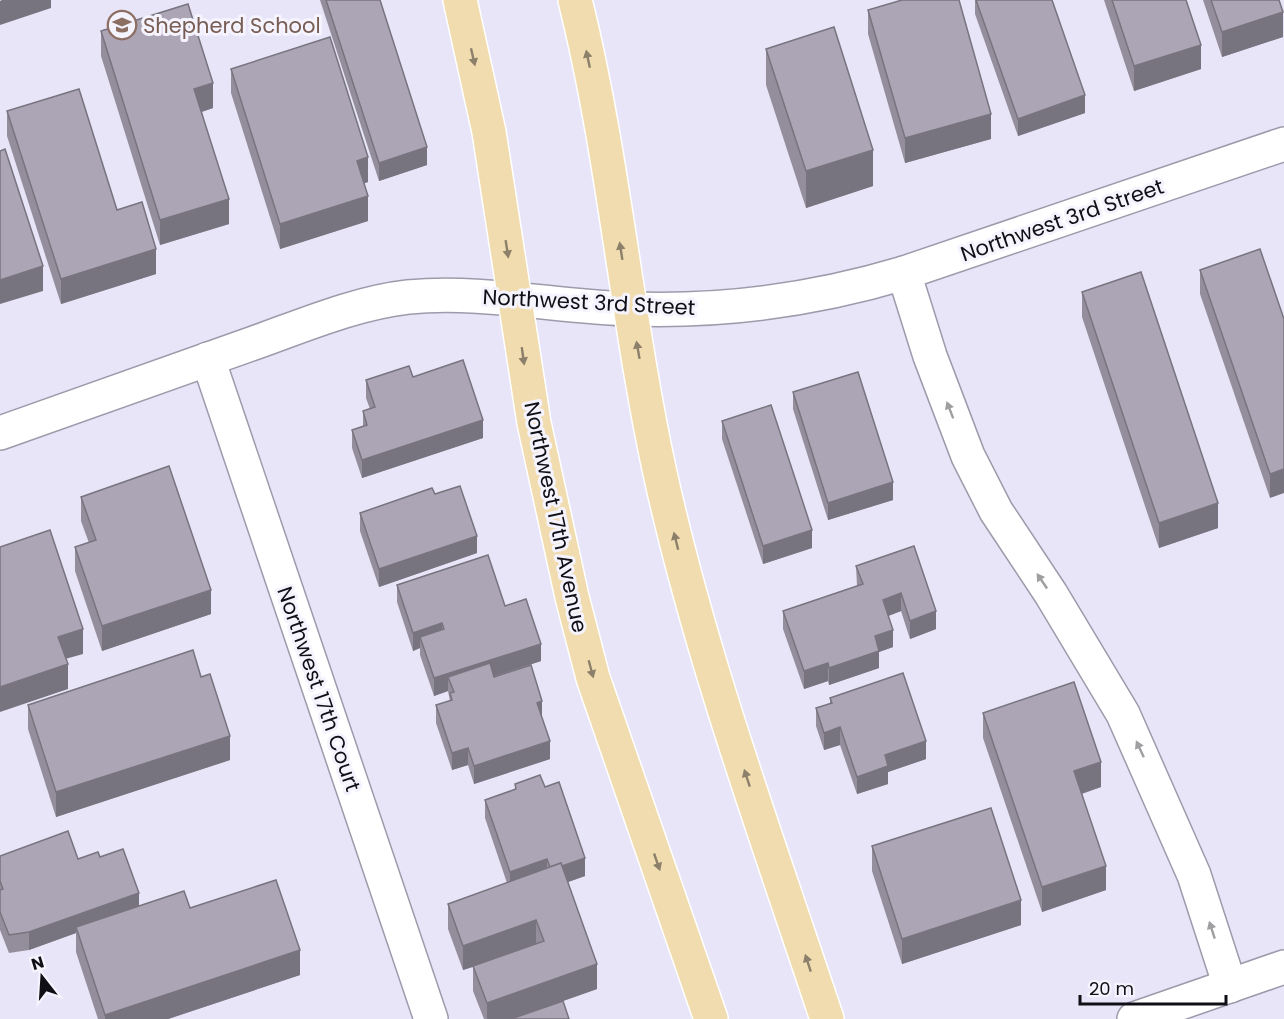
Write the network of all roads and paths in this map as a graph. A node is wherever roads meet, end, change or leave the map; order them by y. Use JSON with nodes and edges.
{"nodes":[{"id":1,"x":459,"y":0,"type":"edge"},
{"id":2,"x":575,"y":0,"type":"edge"},
{"id":3,"x":1284,"y":144,"type":"edge"},
{"id":4,"x":904,"y":273,"type":"junction"},
{"id":5,"x":515,"y":298,"type":"junction"},
{"id":6,"x":630,"y":309,"type":"junction"},
{"id":7,"x":208,"y":359,"type":"junction"},
{"id":8,"x":0,"y":433,"type":"edge"},
{"id":9,"x":1284,"y":967,"type":"edge"},
{"id":10,"x":1230,"y":986,"type":"junction"},
{"id":11,"x":431,"y":1019,"type":"edge"},
{"id":12,"x":711,"y":1019,"type":"edge"},
{"id":13,"x":827,"y":1019,"type":"edge"},
{"id":14,"x":1134,"y":1019,"type":"edge"}],
"edges":[{"from":1,"to":5,"type":"main road","name":"Northwest 17th Avenue","one_way":true},
{"from":6,"to":2,"type":"main road","one_way":true},
{"from":3,"to":4,"type":"street","name":"Northwest 3rd Street"},
{"from":4,"to":6,"type":"street","name":"Northwest 3rd Street"},
{"from":10,"to":4,"type":"street","one_way":true},
{"from":5,"to":6,"type":"street","name":"Northwest 3rd Street"},
{"from":5,"to":7,"type":"street","name":"Northwest 3rd Street"},
{"from":5,"to":12,"type":"main road","name":"Northwest 17th Avenue","one_way":true},
{"from":13,"to":6,"type":"main road","one_way":true},
{"from":7,"to":8,"type":"street","name":"Northwest 3rd Street"},
{"from":7,"to":11,"type":"street","name":"Northwest 17th Court"},
{"from":9,"to":10,"type":"street"},
{"from":10,"to":14,"type":"street"}]}
